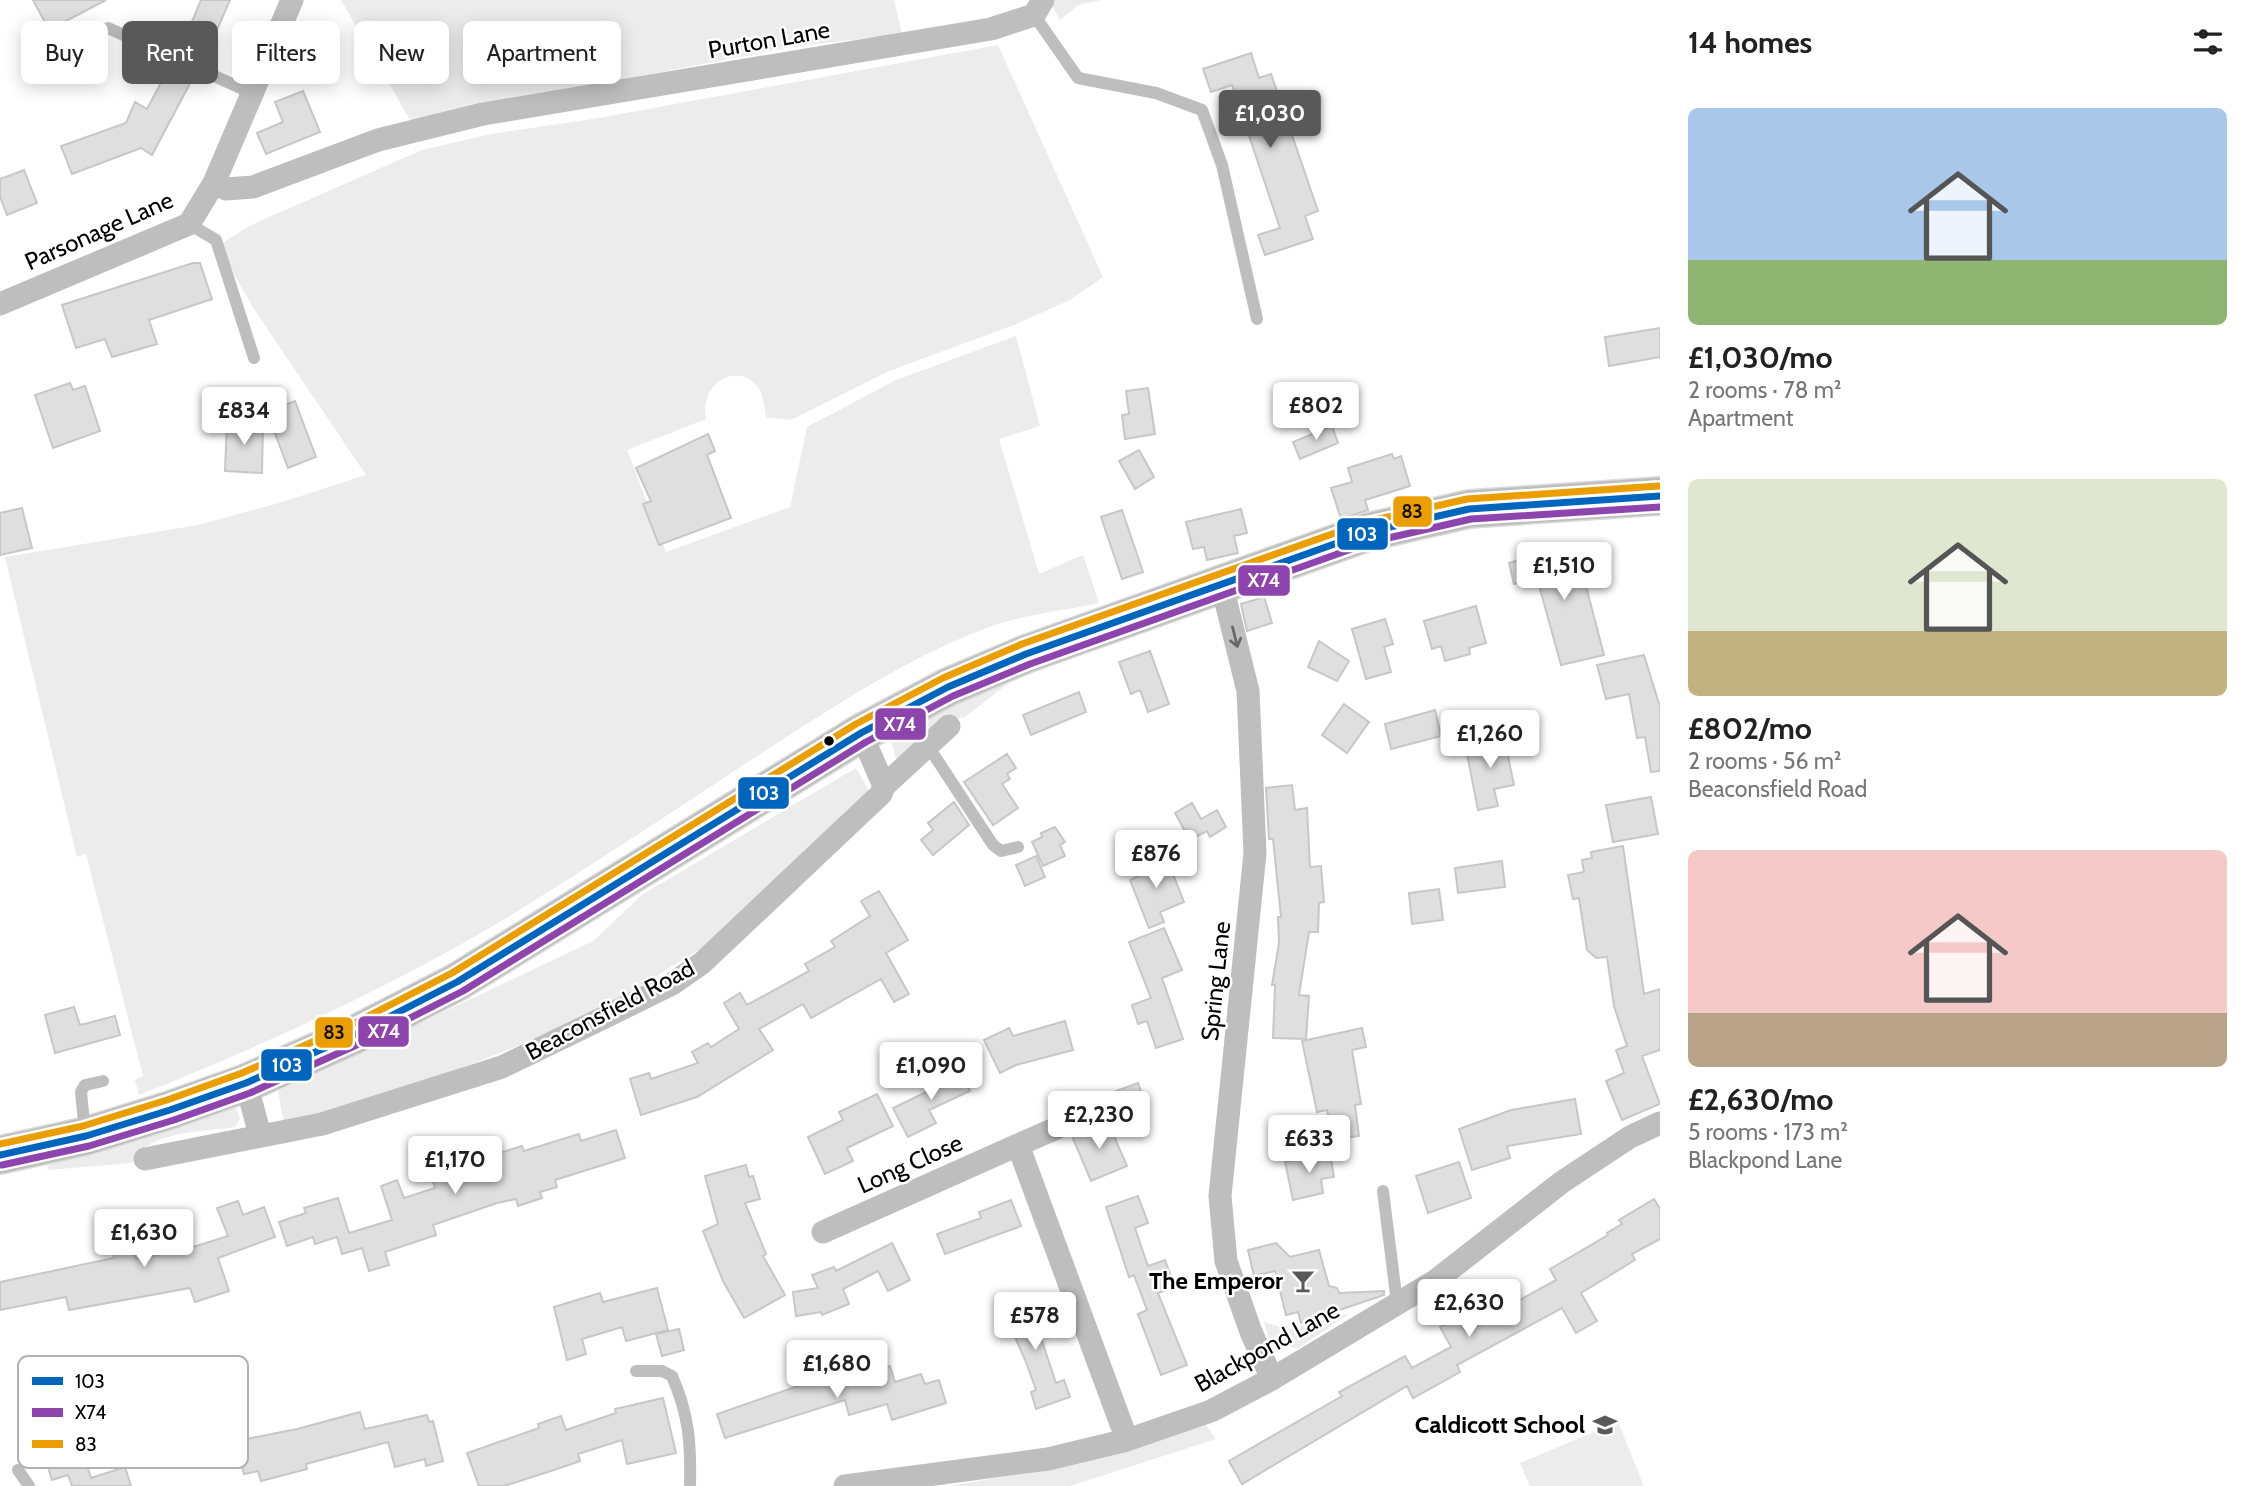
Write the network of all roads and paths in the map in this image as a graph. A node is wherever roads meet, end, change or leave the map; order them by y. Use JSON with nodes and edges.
{"nodes":[{"id":1,"x":292,"y":0,"type":"edge"},
{"id":2,"x":1038,"y":7,"type":"edge"},
{"id":3,"x":108,"y":28,"type":"dead end"},
{"id":4,"x":254,"y":94,"type":"junction"},
{"id":5,"x":214,"y":183,"type":"junction"},
{"id":6,"x":190,"y":224,"type":"junction"},
{"id":7,"x":0,"y":304,"type":"edge"},
{"id":8,"x":1257,"y":319,"type":"dead end"},
{"id":9,"x":254,"y":358,"type":"dead end"},
{"id":10,"x":1660,"y":496,"type":"edge"},
{"id":11,"x":1221,"y":582,"type":"junction"},
{"id":12,"x":949,"y":726,"type":"dead end"},
{"id":13,"x":861,"y":733,"type":"junction"},
{"id":14,"x":929,"y":747,"type":"junction"},
{"id":15,"x":884,"y":786,"type":"junction"},
{"id":16,"x":1018,"y":847,"type":"dead end"},
{"id":17,"x":103,"y":1081,"type":"dead end"},
{"id":18,"x":246,"y":1083,"type":"junction"},
{"id":19,"x":1075,"y":1120,"type":"dead end"},
{"id":20,"x":1660,"y":1123,"type":"edge"},
{"id":21,"x":260,"y":1135,"type":"junction"},
{"id":22,"x":86,"y":1136,"type":"junction"},
{"id":23,"x":1018,"y":1145,"type":"junction"},
{"id":24,"x":0,"y":1156,"type":"edge"},
{"id":25,"x":145,"y":1159,"type":"dead end"},
{"id":26,"x":1383,"y":1191,"type":"dead end"},
{"id":27,"x":824,"y":1232,"type":"dead end"},
{"id":28,"x":1397,"y":1303,"type":"junction"},
{"id":29,"x":636,"y":1371,"type":"dead end"},
{"id":30,"x":1272,"y":1379,"type":"junction"},
{"id":31,"x":1127,"y":1440,"type":"junction"},
{"id":32,"x":18,"y":1470,"type":"dead end"},
{"id":33,"x":915,"y":1481,"type":"edge"},
{"id":34,"x":29,"y":1486,"type":"edge"},
{"id":35,"x":690,"y":1486,"type":"edge"},
{"id":36,"x":845,"y":1486,"type":"edge"}],
"edges":[{"from":1,"to":4,"type":"street","name":"Parsonage Lane"},
{"from":2,"to":5,"type":"street","name":"Purton Lane"},
{"from":2,"to":8,"type":"lane"},
{"from":3,"to":4,"type":"lane"},
{"from":4,"to":5,"type":"street","name":"Parsonage Lane"},
{"from":5,"to":6,"type":"street","name":"Parsonage Lane"},
{"from":6,"to":7,"type":"street","name":"Parsonage Lane"},
{"from":6,"to":9,"type":"lane"},
{"from":10,"to":11,"type":"main road"},
{"from":11,"to":13,"type":"main road"},
{"from":11,"to":30,"type":"street","name":"Spring Lane","one_way":true},
{"from":12,"to":14,"type":"street","name":"Beaconsfield Road"},
{"from":13,"to":15,"type":"street"},
{"from":13,"to":18,"type":"main road"},
{"from":14,"to":15,"type":"street","name":"Beaconsfield Road"},
{"from":14,"to":16,"type":"lane"},
{"from":15,"to":21,"type":"street","name":"Beaconsfield Road"},
{"from":17,"to":22,"type":"lane"},
{"from":18,"to":21,"type":"street"},
{"from":18,"to":22,"type":"main road"},
{"from":19,"to":23,"type":"street","name":"Long Close"},
{"from":20,"to":28,"type":"street","name":"Blackpond Lane"},
{"from":21,"to":25,"type":"street","name":"Beaconsfield Road"},
{"from":22,"to":24,"type":"main road"},
{"from":23,"to":27,"type":"street","name":"Long Close"},
{"from":23,"to":31,"type":"street"},
{"from":26,"to":28,"type":"lane"},
{"from":28,"to":30,"type":"street","name":"Blackpond Lane"},
{"from":29,"to":35,"type":"lane"},
{"from":30,"to":31,"type":"street","name":"Blackpond Lane"},
{"from":31,"to":33,"type":"street","name":"Blackpond Lane"},
{"from":32,"to":34,"type":"lane"},
{"from":33,"to":36,"type":"street","name":"Blackpond Lane"}]}
